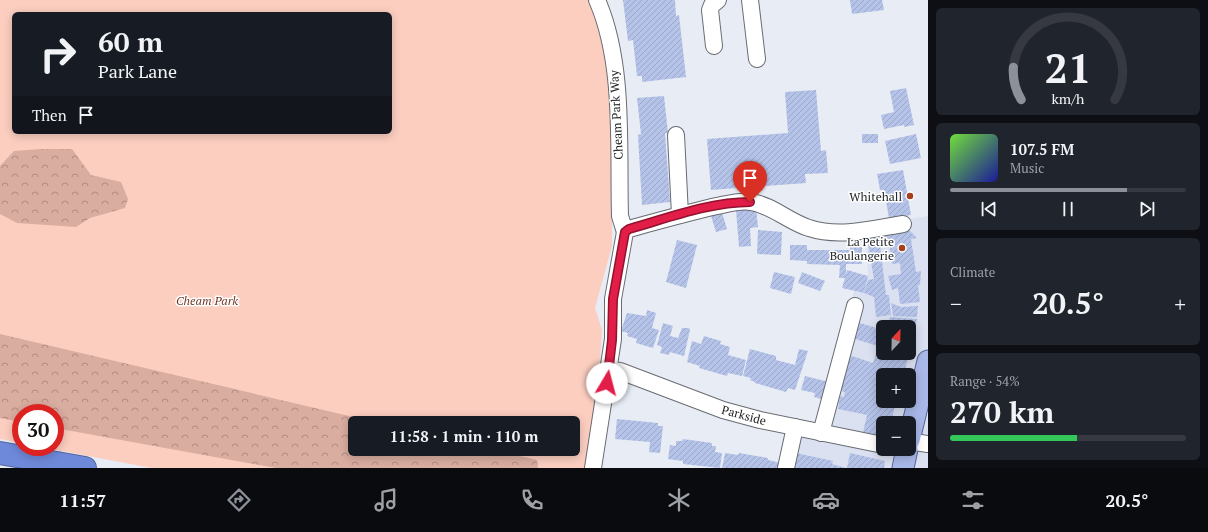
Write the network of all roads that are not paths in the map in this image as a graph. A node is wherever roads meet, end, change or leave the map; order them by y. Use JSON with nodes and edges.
{"nodes":[{"id":1,"x":597,"y":0,"type":"edge"},
{"id":2,"x":718,"y":0,"type":"edge"},
{"id":3,"x":750,"y":0,"type":"edge"},
{"id":4,"x":714,"y":46,"type":"dead end"},
{"id":5,"x":757,"y":59,"type":"dead end"},
{"id":6,"x":676,"y":135,"type":"dead end"},
{"id":7,"x":680,"y":215,"type":"junction"},
{"id":8,"x":903,"y":224,"type":"dead end"},
{"id":9,"x":625,"y":232,"type":"junction"},
{"id":10,"x":855,"y":306,"type":"dead end"},
{"id":11,"x":928,"y":361,"type":"edge"},
{"id":12,"x":609,"y":369,"type":"junction"},
{"id":13,"x":914,"y":416,"type":"edge"},
{"id":14,"x":795,"y":427,"type":"junction"},
{"id":15,"x":821,"y":433,"type":"junction"},
{"id":16,"x":876,"y":444,"type":"edge"},
{"id":17,"x":928,"y":444,"type":"edge"},
{"id":18,"x":916,"y":447,"type":"edge"},
{"id":19,"x":0,"y":453,"type":"edge"},
{"id":20,"x":85,"y":468,"type":"edge"},
{"id":21,"x":593,"y":468,"type":"edge"},
{"id":22,"x":786,"y":468,"type":"edge"}],
"edges":[{"from":1,"to":9,"type":"street","name":"Cheam Park Way"},
{"from":2,"to":4,"type":"street"},
{"from":3,"to":5,"type":"street"},
{"from":6,"to":7,"type":"street"},
{"from":7,"to":8,"type":"street"},
{"from":7,"to":9,"type":"street"},
{"from":9,"to":12,"type":"street"},
{"from":10,"to":15,"type":"street"},
{"from":11,"to":13,"type":"main road"},
{"from":12,"to":14,"type":"street","name":"Parkside"},
{"from":12,"to":21,"type":"street"},
{"from":14,"to":15,"type":"street","name":"Parkside"},
{"from":14,"to":22,"type":"street"},
{"from":15,"to":16,"type":"street","name":"Parkside"},
{"from":17,"to":18,"type":"street"},
{"from":19,"to":20,"type":"highway"}]}
